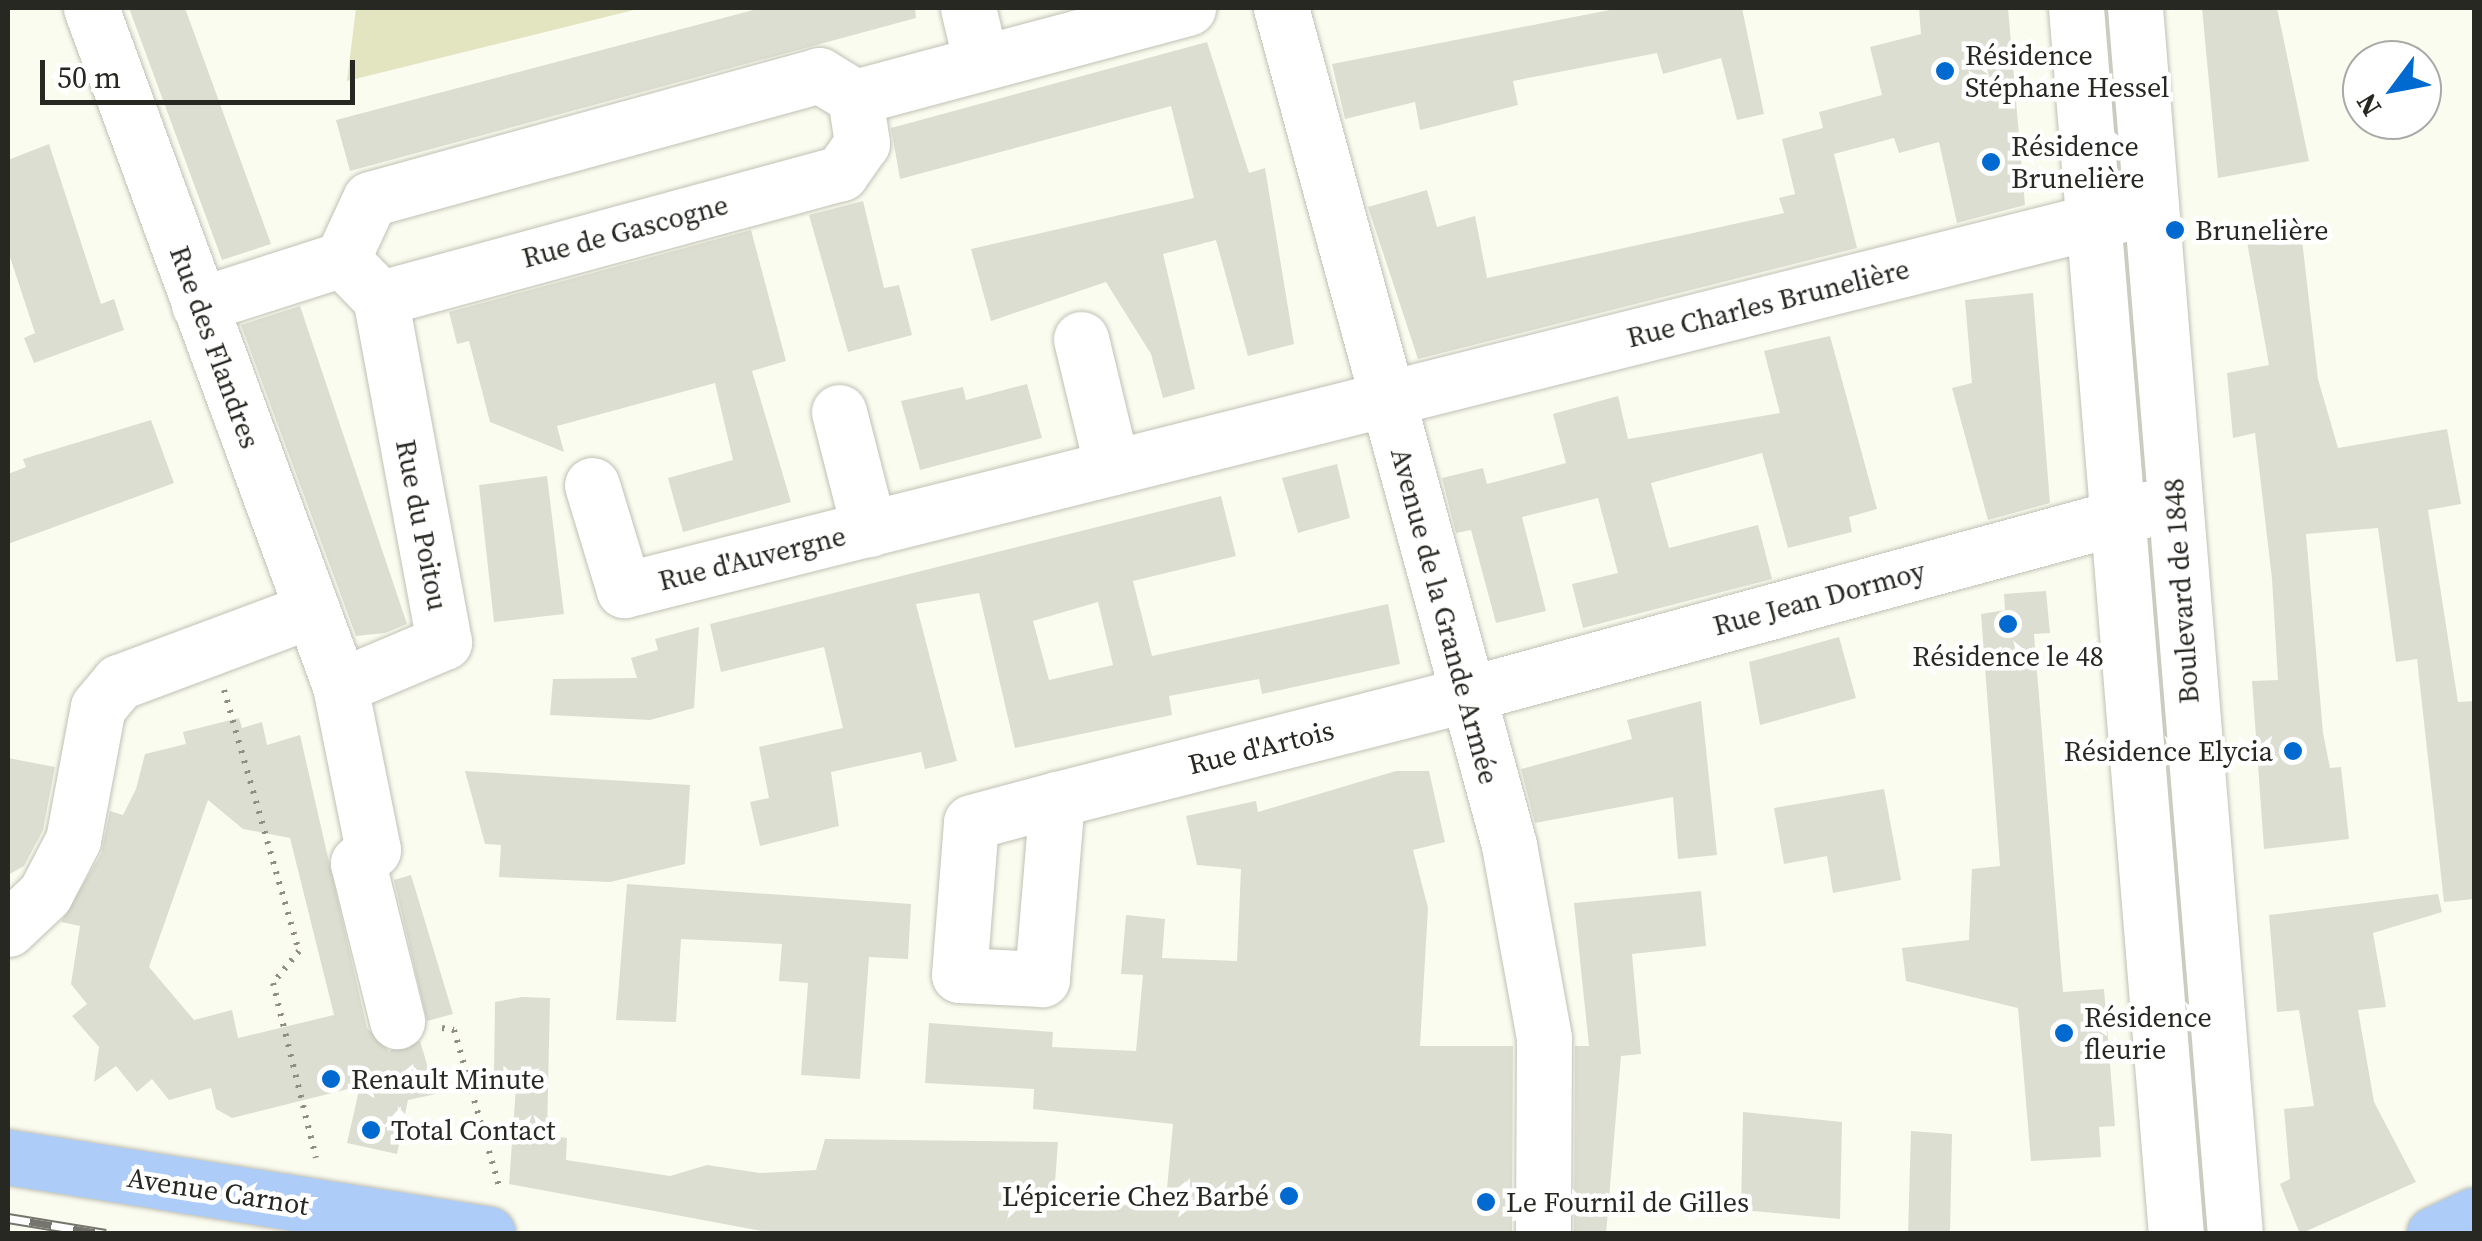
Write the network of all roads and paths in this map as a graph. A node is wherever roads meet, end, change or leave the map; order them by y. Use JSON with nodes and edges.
{"nodes":[{"id":1,"x":91,"y":8,"type":"edge"},
{"id":2,"x":968,"y":8,"type":"edge"},
{"id":3,"x":1188,"y":8,"type":"edge"},
{"id":4,"x":1280,"y":8,"type":"edge"},
{"id":5,"x":2076,"y":8,"type":"edge"},
{"id":6,"x":2135,"y":8,"type":"edge"},
{"id":7,"x":1087,"y":21,"type":"edge"},
{"id":8,"x":981,"y":62,"type":"junction"},
{"id":9,"x":856,"y":97,"type":"junction"},
{"id":10,"x":2152,"y":208,"type":"junction"},
{"id":11,"x":2096,"y":220,"type":"junction"},
{"id":12,"x":342,"y":259,"type":"junction"},
{"id":13,"x":380,"y":298,"type":"junction"},
{"id":14,"x":199,"y":305,"type":"junction"},
{"id":15,"x":1082,"y":340,"type":"dead end"},
{"id":16,"x":1386,"y":399,"type":"junction"},
{"id":17,"x":838,"y":412,"type":"dead end"},
{"id":18,"x":1112,"y":467,"type":"junction"},
{"id":19,"x":592,"y":485,"type":"dead end"},
{"id":20,"x":2174,"y":502,"type":"junction"},
{"id":21,"x":2118,"y":516,"type":"junction"},
{"id":22,"x":869,"y":530,"type":"junction"},
{"id":23,"x":312,"y":610,"type":"junction"},
{"id":24,"x":212,"y":647,"type":"junction"},
{"id":25,"x":340,"y":686,"type":"junction"},
{"id":26,"x":1465,"y":695,"type":"junction"},
{"id":27,"x":1056,"y":799,"type":"dead end"},
{"id":28,"x":8,"y":928,"type":"edge"},
{"id":29,"x":397,"y":1021,"type":"joint"},
{"id":30,"x":2224,"y":1156,"type":"junction"},
{"id":31,"x":8,"y":1157,"type":"edge"},
{"id":32,"x":328,"y":1208,"type":"junction"},
{"id":33,"x":495,"y":1215,"type":"edge"},
{"id":34,"x":2474,"y":1215,"type":"edge"},
{"id":35,"x":1543,"y":1234,"type":"edge"},
{"id":36,"x":2176,"y":1234,"type":"edge"},
{"id":37,"x":2235,"y":1234,"type":"edge"},
{"id":38,"x":2248,"y":1234,"type":"edge"},
{"id":39,"x":2434,"y":1234,"type":"edge"}],
"edges":[{"from":1,"to":14,"type":"street","name":"Rue des Flandres"},
{"from":2,"to":8,"type":"street"},
{"from":3,"to":7,"type":"street"},
{"from":4,"to":16,"type":"street","name":"Avenue de la Grande Armée"},
{"from":5,"to":11,"type":"street","name":"Boulevard de 1848"},
{"from":6,"to":10,"type":"street","name":"Boulevard de 1848"},
{"from":7,"to":8,"type":"street"},
{"from":8,"to":9,"type":"street"},
{"from":9,"to":12,"type":"street"},
{"from":9,"to":13,"type":"street","name":"Rue de Gascogne"},
{"from":10,"to":11,"type":"street","name":"Rue Charles Brunelière"},
{"from":10,"to":20,"type":"street","name":"Boulevard de 1848"},
{"from":11,"to":16,"type":"street","name":"Rue Charles Brunelière"},
{"from":11,"to":21,"type":"street","name":"Boulevard de 1848"},
{"from":12,"to":13,"type":"street"},
{"from":12,"to":14,"type":"street"},
{"from":13,"to":25,"type":"street","name":"Rue du Poitou"},
{"from":14,"to":23,"type":"street","name":"Rue des Flandres"},
{"from":15,"to":18,"type":"street"},
{"from":16,"to":18,"type":"street","name":"Rue d'Auvergne"},
{"from":16,"to":26,"type":"street","name":"Avenue de la Grande Armée"},
{"from":17,"to":22,"type":"street","name":"Rue d'Auvergne"},
{"from":18,"to":22,"type":"street","name":"Rue d'Auvergne"},
{"from":19,"to":22,"type":"street","name":"Rue d'Auvergne"},
{"from":20,"to":21,"type":"street","name":"Rue Jean Dormoy"},
{"from":20,"to":30,"type":"street","name":"Boulevard de 1848"},
{"from":21,"to":26,"type":"street","name":"Rue Jean Dormoy"},
{"from":21,"to":36,"type":"street","name":"Boulevard de 1848"},
{"from":23,"to":24,"type":"street"},
{"from":23,"to":25,"type":"street","name":"Rue des Flandres"},
{"from":24,"to":28,"type":"street"},
{"from":24,"to":32,"type":"path"},
{"from":25,"to":29,"type":"street","name":"Rue des Flandres"},
{"from":26,"to":27,"type":"street","name":"Rue d'Artois"},
{"from":26,"to":35,"type":"street","name":"Avenue de la Grande Armée"},
{"from":29,"to":33,"type":"path"},
{"from":30,"to":37,"type":"street","name":"Boulevard de 1848"},
{"from":30,"to":38,"type":"street"},
{"from":31,"to":32,"type":"main road","name":"Avenue Carnot"},
{"from":32,"to":33,"type":"main road","name":"Avenue Carnot"},
{"from":34,"to":39,"type":"main road"}]}
